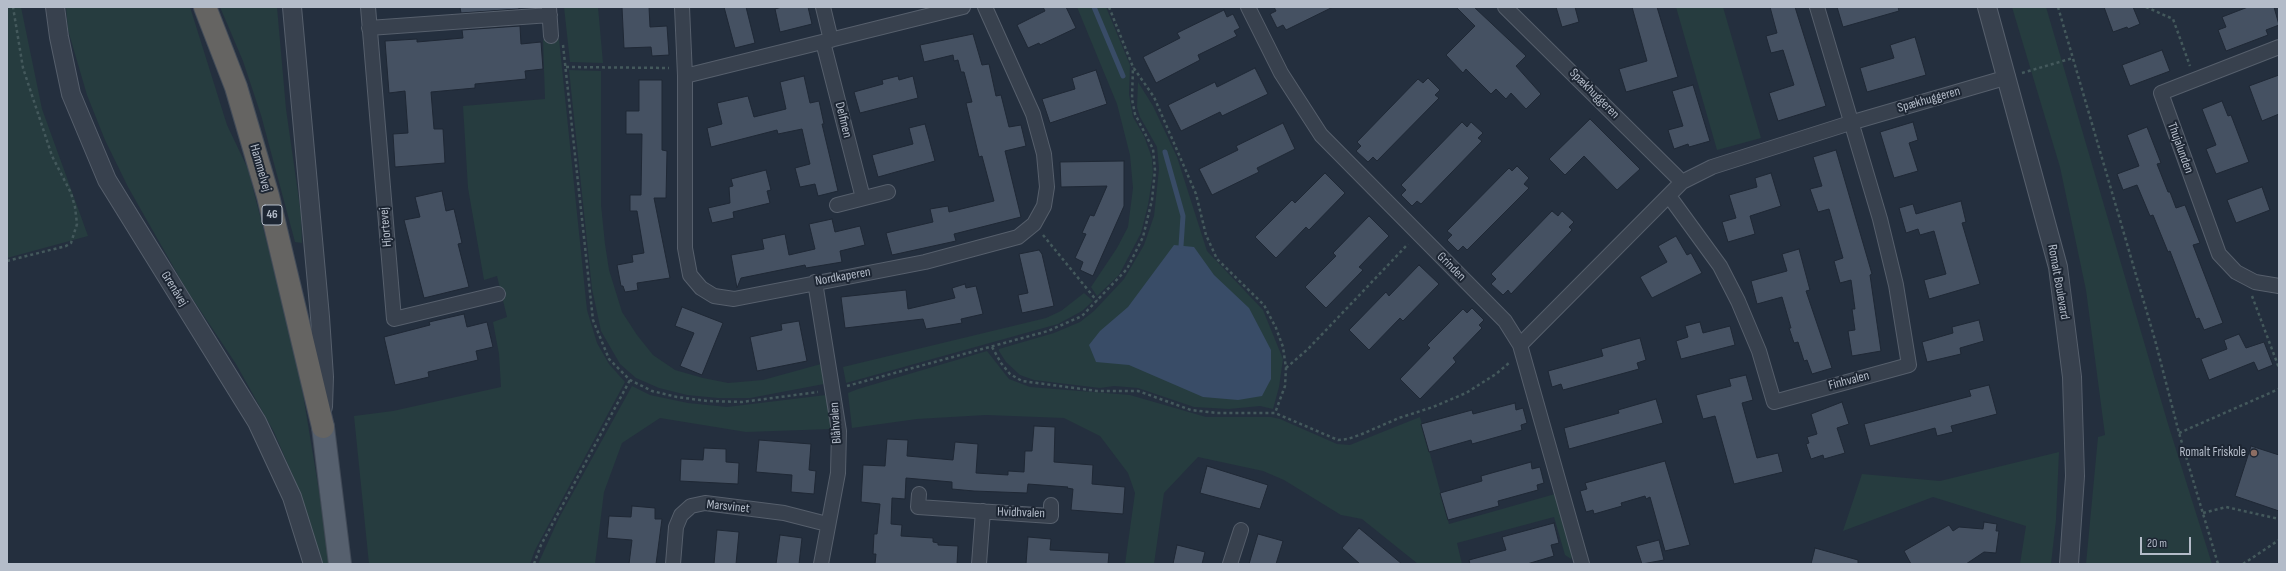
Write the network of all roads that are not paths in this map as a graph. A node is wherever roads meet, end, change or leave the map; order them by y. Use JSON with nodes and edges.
{"nodes":[{"id":1,"x":55,"y":7,"type":"edge"},
{"id":2,"x":205,"y":7,"type":"edge"},
{"id":3,"x":292,"y":7,"type":"edge"},
{"id":4,"x":368,"y":7,"type":"edge"},
{"id":5,"x":682,"y":7,"type":"edge"},
{"id":6,"x":823,"y":7,"type":"edge"},
{"id":7,"x":963,"y":7,"type":"edge"},
{"id":8,"x":985,"y":7,"type":"edge"},
{"id":9,"x":1248,"y":7,"type":"edge"},
{"id":10,"x":1505,"y":7,"type":"edge"},
{"id":11,"x":1817,"y":7,"type":"edge"},
{"id":12,"x":1988,"y":7,"type":"edge"},
{"id":13,"x":550,"y":11,"type":"edge"},
{"id":14,"x":369,"y":28,"type":"junction"},
{"id":15,"x":551,"y":36,"type":"dead end"},
{"id":16,"x":827,"y":41,"type":"junction"},
{"id":17,"x":2279,"y":47,"type":"edge"},
{"id":18,"x":685,"y":76,"type":"junction"},
{"id":19,"x":2008,"y":77,"type":"junction"},
{"id":20,"x":1850,"y":123,"type":"junction"},
{"id":21,"x":1682,"y":182,"type":"junction"},
{"id":22,"x":888,"y":192,"type":"dead end"},
{"id":23,"x":1669,"y":196,"type":"junction"},
{"id":24,"x":863,"y":198,"type":"junction"},
{"id":25,"x":837,"y":205,"type":"dead end"},
{"id":26,"x":815,"y":282,"type":"junction"},
{"id":27,"x":2279,"y":286,"type":"edge"},
{"id":28,"x":498,"y":294,"type":"dead end"},
{"id":29,"x":1523,"y":350,"type":"junction"},
{"id":30,"x":323,"y":427,"type":"junction"},
{"id":31,"x":919,"y":494,"type":"dead end"},
{"id":32,"x":1051,"y":505,"type":"dead end"},
{"id":33,"x":983,"y":511,"type":"junction"},
{"id":34,"x":828,"y":524,"type":"junction"},
{"id":35,"x":1240,"y":530,"type":"dead end"},
{"id":36,"x":313,"y":564,"type":"edge"},
{"id":37,"x":340,"y":564,"type":"edge"},
{"id":38,"x":673,"y":564,"type":"edge"},
{"id":39,"x":821,"y":564,"type":"edge"},
{"id":40,"x":979,"y":564,"type":"edge"},
{"id":41,"x":1230,"y":564,"type":"edge"},
{"id":42,"x":1582,"y":564,"type":"edge"},
{"id":43,"x":2069,"y":564,"type":"edge"}],
"edges":[{"from":1,"to":36,"type":"street","name":"Grenåvej"},
{"from":2,"to":30,"type":"highway","name":"Hammelvej","number":"46"},
{"from":3,"to":30,"type":"street"},
{"from":4,"to":14,"type":"street","name":"Hjortevej"},
{"from":5,"to":18,"type":"street","name":"Nordkaperen"},
{"from":6,"to":16,"type":"street","name":"Delfinen"},
{"from":7,"to":16,"type":"street"},
{"from":8,"to":26,"type":"street","name":"Nordkaperen"},
{"from":9,"to":29,"type":"street","name":"Grinden"},
{"from":10,"to":21,"type":"street","name":"Spækhuggeren"},
{"from":11,"to":20,"type":"street"},
{"from":12,"to":19,"type":"street","name":"Romalt Boulevard"},
{"from":13,"to":14,"type":"street"},
{"from":13,"to":15,"type":"street"},
{"from":14,"to":28,"type":"street","name":"Hjortevej"},
{"from":16,"to":18,"type":"street"},
{"from":16,"to":24,"type":"street","name":"Delfinen"},
{"from":17,"to":27,"type":"street","name":"Thujalunden"},
{"from":18,"to":26,"type":"street","name":"Nordkaperen"},
{"from":19,"to":20,"type":"street","name":"Spækhuggeren"},
{"from":19,"to":43,"type":"street","name":"Romalt Boulevard"},
{"from":20,"to":21,"type":"street","name":"Spækhuggeren"},
{"from":20,"to":23,"type":"street","name":"Finhvalen"},
{"from":21,"to":23,"type":"street","name":"Spækhuggeren"},
{"from":22,"to":24,"type":"street"},
{"from":23,"to":29,"type":"street","name":"Spækhuggeren"},
{"from":24,"to":25,"type":"street"},
{"from":26,"to":34,"type":"street","name":"Blåhvalen"},
{"from":29,"to":42,"type":"street","name":"Grinden"},
{"from":30,"to":37,"type":"main road","number":"46"},
{"from":31,"to":33,"type":"street","name":"Hvidhvalen"},
{"from":32,"to":33,"type":"street","name":"Hvidhvalen"},
{"from":33,"to":40,"type":"street","name":"Hvidhvalen"},
{"from":34,"to":38,"type":"street","name":"Marsvinet"},
{"from":34,"to":39,"type":"street","name":"Blåhvalen"},
{"from":35,"to":41,"type":"street"}]}
